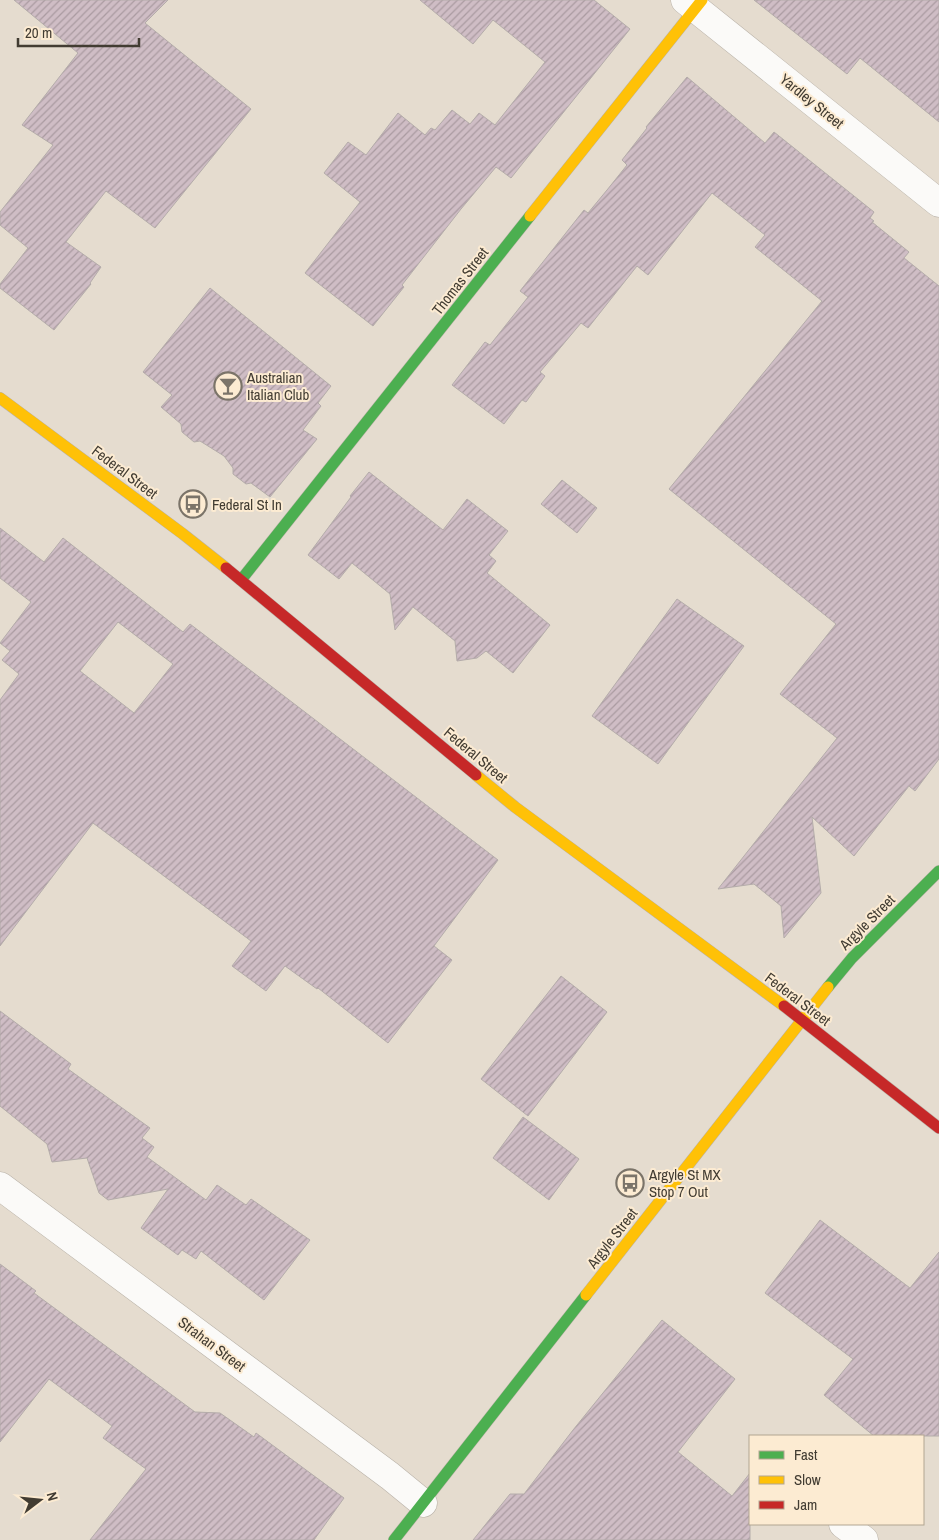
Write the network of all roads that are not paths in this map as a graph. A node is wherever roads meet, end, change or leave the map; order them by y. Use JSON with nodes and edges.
{"nodes":[{"id":1,"x":694,"y":3,"type":"edge"},
{"id":2,"x":939,"y":203,"type":"edge"},
{"id":3,"x":0,"y":398,"type":"edge"},
{"id":4,"x":242,"y":580,"type":"junction"},
{"id":5,"x":939,"y":872,"type":"edge"},
{"id":6,"x":801,"y":1019,"type":"junction"},
{"id":7,"x":939,"y":1128,"type":"edge"},
{"id":8,"x":0,"y":1186,"type":"edge"},
{"id":9,"x":423,"y":1503,"type":"junction"},
{"id":10,"x":845,"y":1525,"type":"edge"},
{"id":11,"x":394,"y":1540,"type":"edge"},
{"id":12,"x":864,"y":1540,"type":"edge"}],
"edges":[{"from":1,"to":2,"type":"street","name":"Yardley Street"},
{"from":1,"to":4,"type":"street","name":"Thomas Street"},
{"from":3,"to":4,"type":"street","name":"Federal Street"},
{"from":4,"to":6,"type":"street","name":"Federal Street"},
{"from":5,"to":6,"type":"street","name":"Argyle Street"},
{"from":6,"to":7,"type":"street","name":"Federal Street"},
{"from":6,"to":9,"type":"street","name":"Argyle Street"},
{"from":8,"to":9,"type":"street","name":"Strahan Street"},
{"from":9,"to":11,"type":"street","name":"Argyle Street"},
{"from":10,"to":12,"type":"street"}]}
